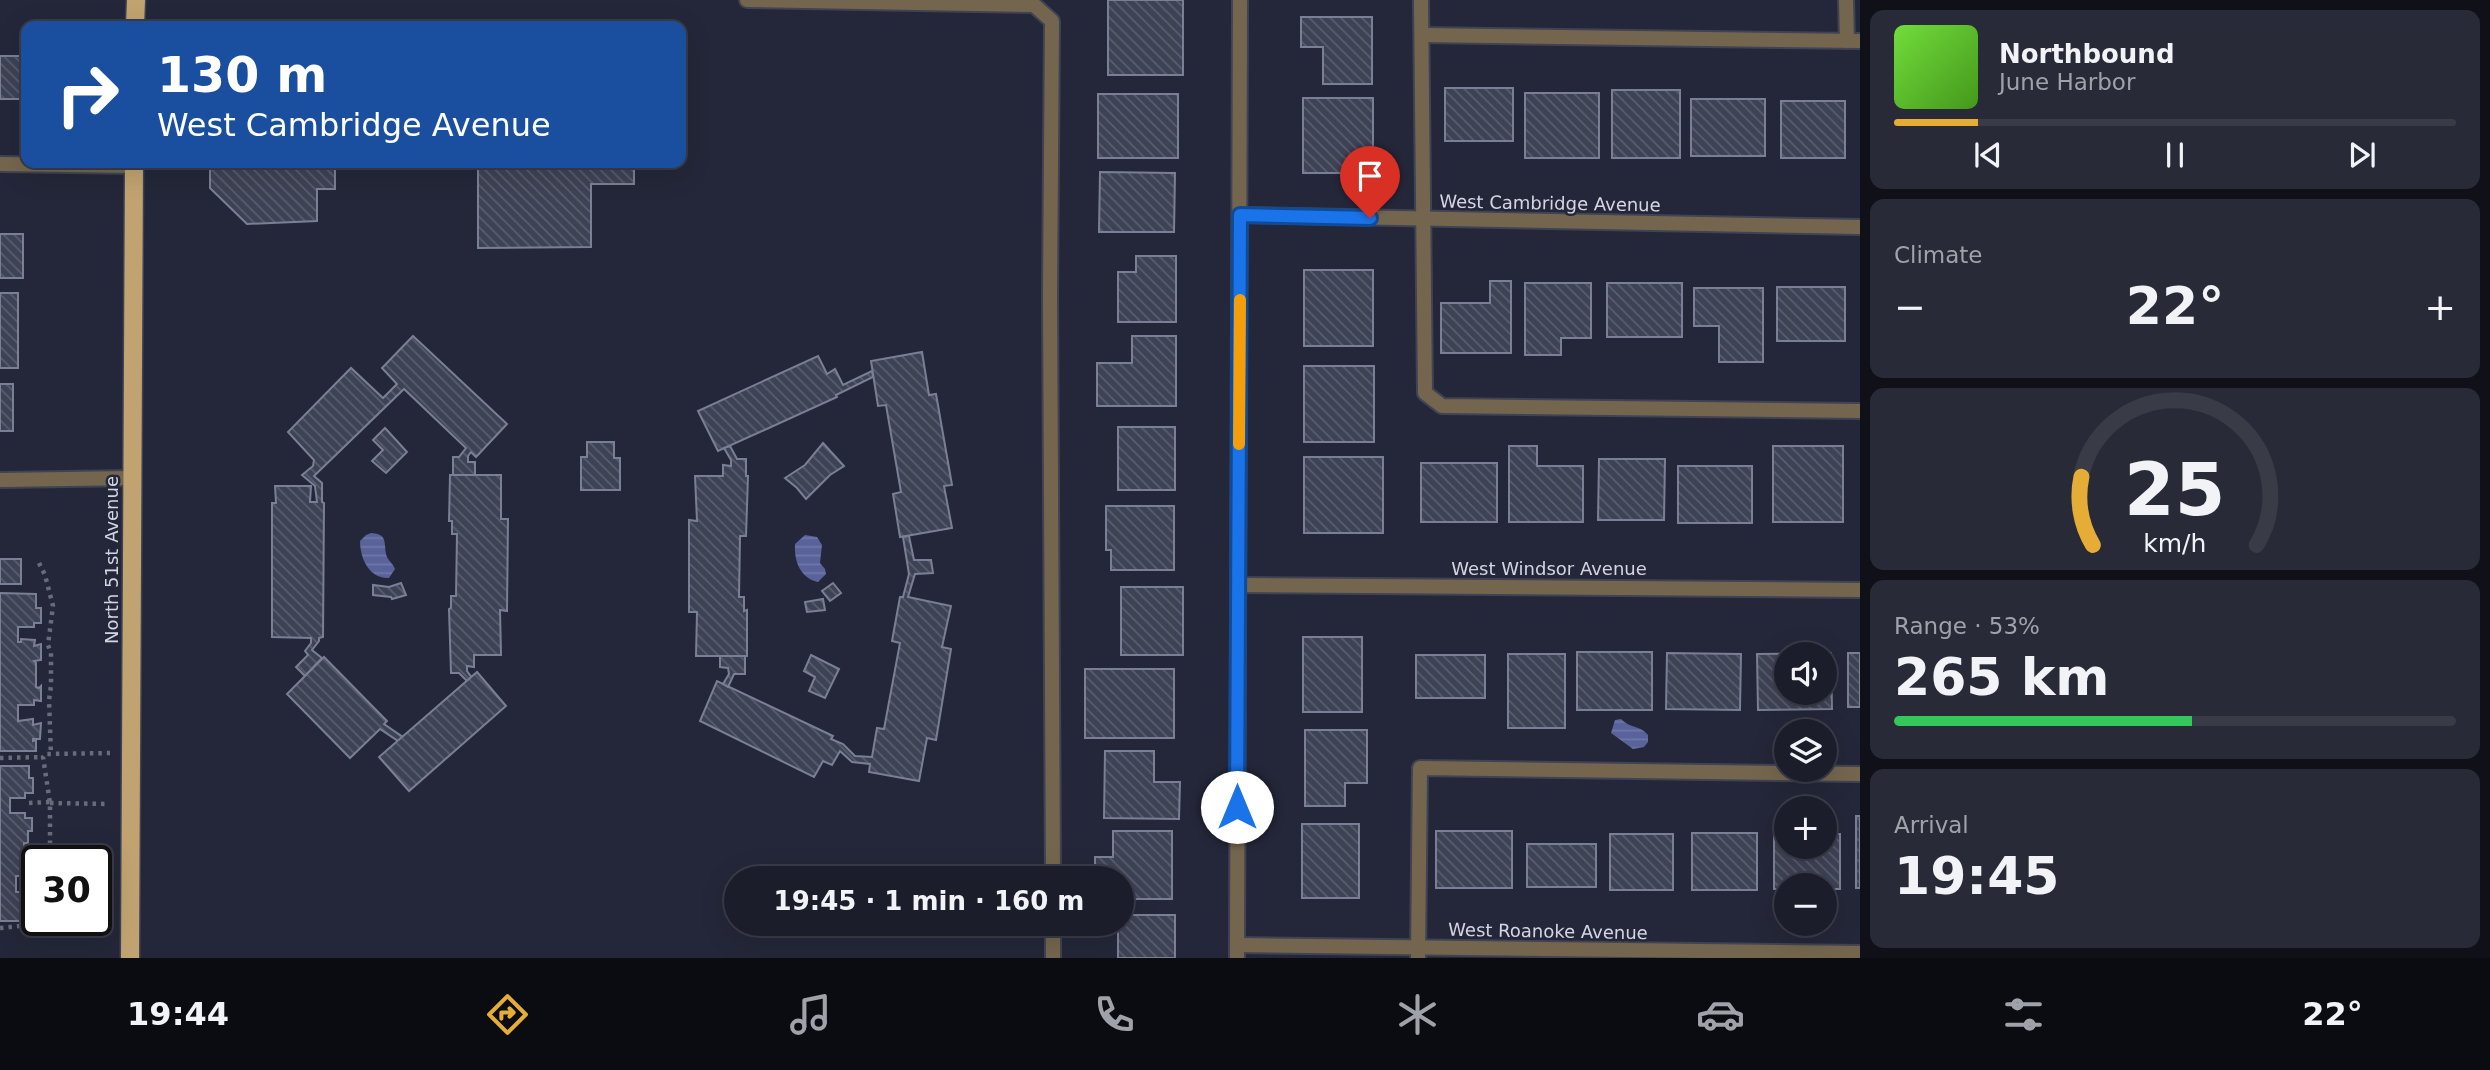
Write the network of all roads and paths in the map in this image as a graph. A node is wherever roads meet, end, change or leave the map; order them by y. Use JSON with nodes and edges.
{"nodes":[{"id":1,"x":136,"y":0,"type":"edge"},
{"id":2,"x":747,"y":0,"type":"edge"},
{"id":3,"x":1240,"y":0,"type":"edge"},
{"id":4,"x":1421,"y":0,"type":"edge"},
{"id":5,"x":1846,"y":0,"type":"edge"},
{"id":6,"x":135,"y":21,"type":"edge"},
{"id":7,"x":1422,"y":35,"type":"junction"},
{"id":8,"x":1853,"y":41,"type":"edge"},
{"id":9,"x":0,"y":164,"type":"edge"},
{"id":10,"x":21,"y":164,"type":"edge"},
{"id":11,"x":134,"y":168,"type":"edge"},
{"id":12,"x":1240,"y":215,"type":"junction"},
{"id":13,"x":1422,"y":220,"type":"junction"},
{"id":14,"x":1860,"y":227,"type":"edge"},
{"id":15,"x":1860,"y":411,"type":"edge"},
{"id":16,"x":132,"y":478,"type":"junction"},
{"id":17,"x":0,"y":480,"type":"edge"},
{"id":18,"x":39,"y":563,"type":"dead end"},
{"id":19,"x":1238,"y":584,"type":"junction"},
{"id":20,"x":1860,"y":590,"type":"edge"},
{"id":21,"x":131,"y":753,"type":"junction"},
{"id":22,"x":51,"y":755,"type":"junction"},
{"id":23,"x":43,"y":757,"type":"junction"},
{"id":24,"x":0,"y":758,"type":"edge"},
{"id":25,"x":1860,"y":774,"type":"edge"},
{"id":26,"x":50,"y":802,"type":"junction"},
{"id":27,"x":29,"y":803,"type":"dead end"},
{"id":28,"x":130,"y":804,"type":"junction"},
{"id":29,"x":50,"y":845,"type":"edge"},
{"id":30,"x":1053,"y":866,"type":"edge"},
{"id":31,"x":21,"y":926,"type":"edge"},
{"id":32,"x":0,"y":928,"type":"edge"},
{"id":33,"x":1053,"y":936,"type":"edge"},
{"id":34,"x":1237,"y":952,"type":"edge"},
{"id":35,"x":1860,"y":953,"type":"edge"},
{"id":36,"x":1418,"y":954,"type":"edge"},
{"id":37,"x":130,"y":958,"type":"edge"},
{"id":38,"x":1053,"y":958,"type":"edge"}],
"edges":[{"from":1,"to":6,"type":"main road"},
{"from":2,"to":30,"type":"street"},
{"from":3,"to":12,"type":"street"},
{"from":4,"to":7,"type":"street"},
{"from":5,"to":8,"type":"street"},
{"from":7,"to":8,"type":"street"},
{"from":7,"to":13,"type":"street"},
{"from":9,"to":10,"type":"street"},
{"from":11,"to":16,"type":"main road","name":"North 51st Avenue"},
{"from":12,"to":13,"type":"street","name":"West Cambridge Avenue"},
{"from":12,"to":19,"type":"street"},
{"from":13,"to":14,"type":"street","name":"West Cambridge Avenue"},
{"from":13,"to":15,"type":"street"},
{"from":16,"to":17,"type":"street"},
{"from":16,"to":21,"type":"main road","name":"North 51st Avenue"},
{"from":18,"to":22,"type":"path"},
{"from":19,"to":20,"type":"street","name":"West Windsor Avenue"},
{"from":19,"to":34,"type":"street"},
{"from":21,"to":22,"type":"path"},
{"from":21,"to":28,"type":"main road","name":"North 51st Avenue"},
{"from":22,"to":23,"type":"path"},
{"from":23,"to":24,"type":"path"},
{"from":23,"to":26,"type":"path"},
{"from":25,"to":36,"type":"street"},
{"from":26,"to":27,"type":"path"},
{"from":26,"to":28,"type":"path"},
{"from":26,"to":29,"type":"path"},
{"from":28,"to":37,"type":"main road","name":"North 51st Avenue"},
{"from":31,"to":32,"type":"path"},
{"from":33,"to":38,"type":"street"},
{"from":34,"to":36,"type":"street","name":"West Roanoke Avenue"},
{"from":35,"to":36,"type":"street","name":"West Roanoke Avenue"}]}
